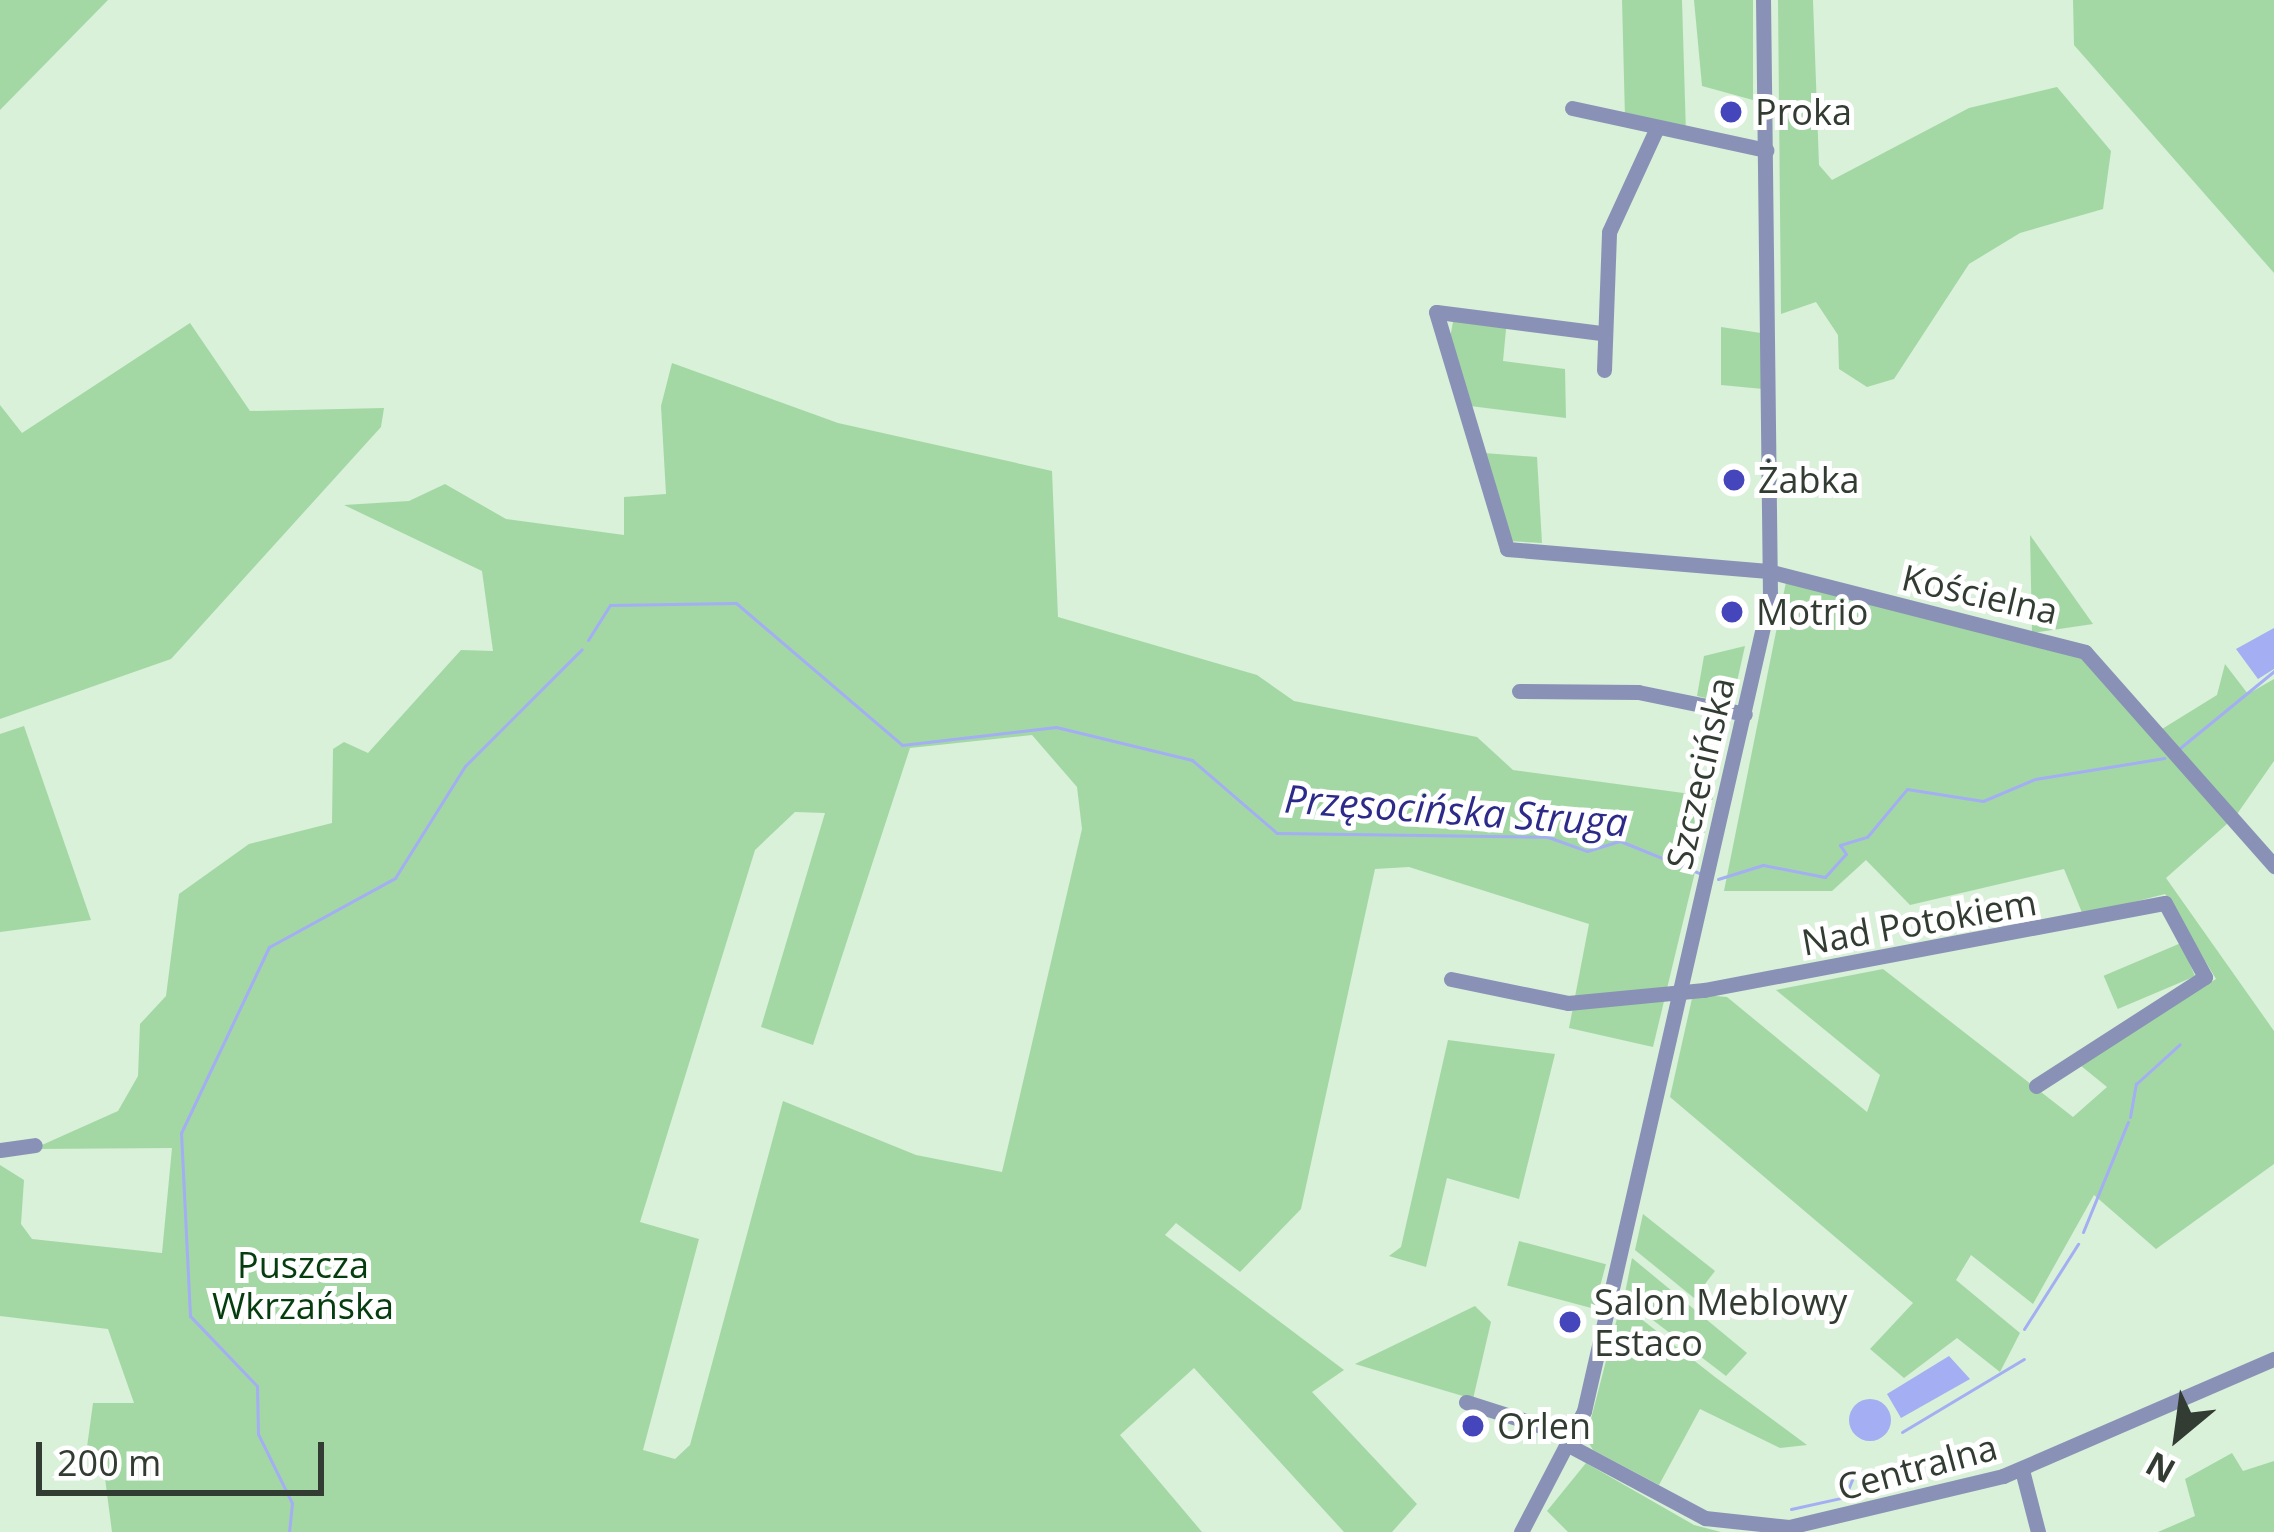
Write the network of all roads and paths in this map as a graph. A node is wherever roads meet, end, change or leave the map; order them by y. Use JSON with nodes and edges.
{"nodes":[{"id":1,"x":1763,"y":0,"type":"edge"},
{"id":2,"x":1572,"y":108,"type":"dead end"},
{"id":3,"x":1656,"y":130,"type":"junction"},
{"id":4,"x":1767,"y":150,"type":"junction"},
{"id":5,"x":1600,"y":333,"type":"junction"},
{"id":6,"x":1604,"y":370,"type":"dead end"},
{"id":7,"x":1773,"y":572,"type":"junction"},
{"id":8,"x":1519,"y":691,"type":"dead end"},
{"id":9,"x":1745,"y":714,"type":"junction"},
{"id":10,"x":2274,"y":866,"type":"edge"},
{"id":11,"x":1451,"y":979,"type":"dead end"},
{"id":12,"x":1682,"y":987,"type":"junction"},
{"id":13,"x":2036,"y":1086,"type":"dead end"},
{"id":14,"x":35,"y":1145,"type":"dead end"},
{"id":15,"x":0,"y":1150,"type":"edge"},
{"id":16,"x":2274,"y":1359,"type":"edge"},
{"id":17,"x":1466,"y":1402,"type":"dead end"},
{"id":18,"x":1574,"y":1442,"type":"junction"},
{"id":19,"x":2022,"y":1470,"type":"junction"},
{"id":20,"x":1766,"y":1530,"type":"edge"},
{"id":21,"x":1521,"y":1532,"type":"edge"},
{"id":22,"x":2038,"y":1532,"type":"edge"}],
"edges":[{"from":1,"to":4,"type":"street","name":"Szczecińska"},
{"from":2,"to":3,"type":"street"},
{"from":3,"to":4,"type":"street"},
{"from":3,"to":5,"type":"street"},
{"from":4,"to":7,"type":"street","name":"Szczecińska"},
{"from":5,"to":6,"type":"street"},
{"from":5,"to":7,"type":"street","name":"Kościelna"},
{"from":7,"to":9,"type":"street","name":"Szczecińska"},
{"from":7,"to":10,"type":"street","name":"Kościelna"},
{"from":8,"to":9,"type":"street"},
{"from":9,"to":12,"type":"street","name":"Szczecińska"},
{"from":11,"to":12,"type":"street","name":"Nad Potokiem"},
{"from":12,"to":13,"type":"street","name":"Nad Potokiem"},
{"from":12,"to":18,"type":"street","name":"Szczecińska"},
{"from":14,"to":15,"type":"street"},
{"from":16,"to":19,"type":"street","name":"Centralna"},
{"from":17,"to":18,"type":"street","name":"Centralna"},
{"from":18,"to":20,"type":"street","name":"Centralna"},
{"from":18,"to":21,"type":"street","name":"Szczecińska"},
{"from":19,"to":20,"type":"street","name":"Centralna"},
{"from":19,"to":22,"type":"street"}]}
